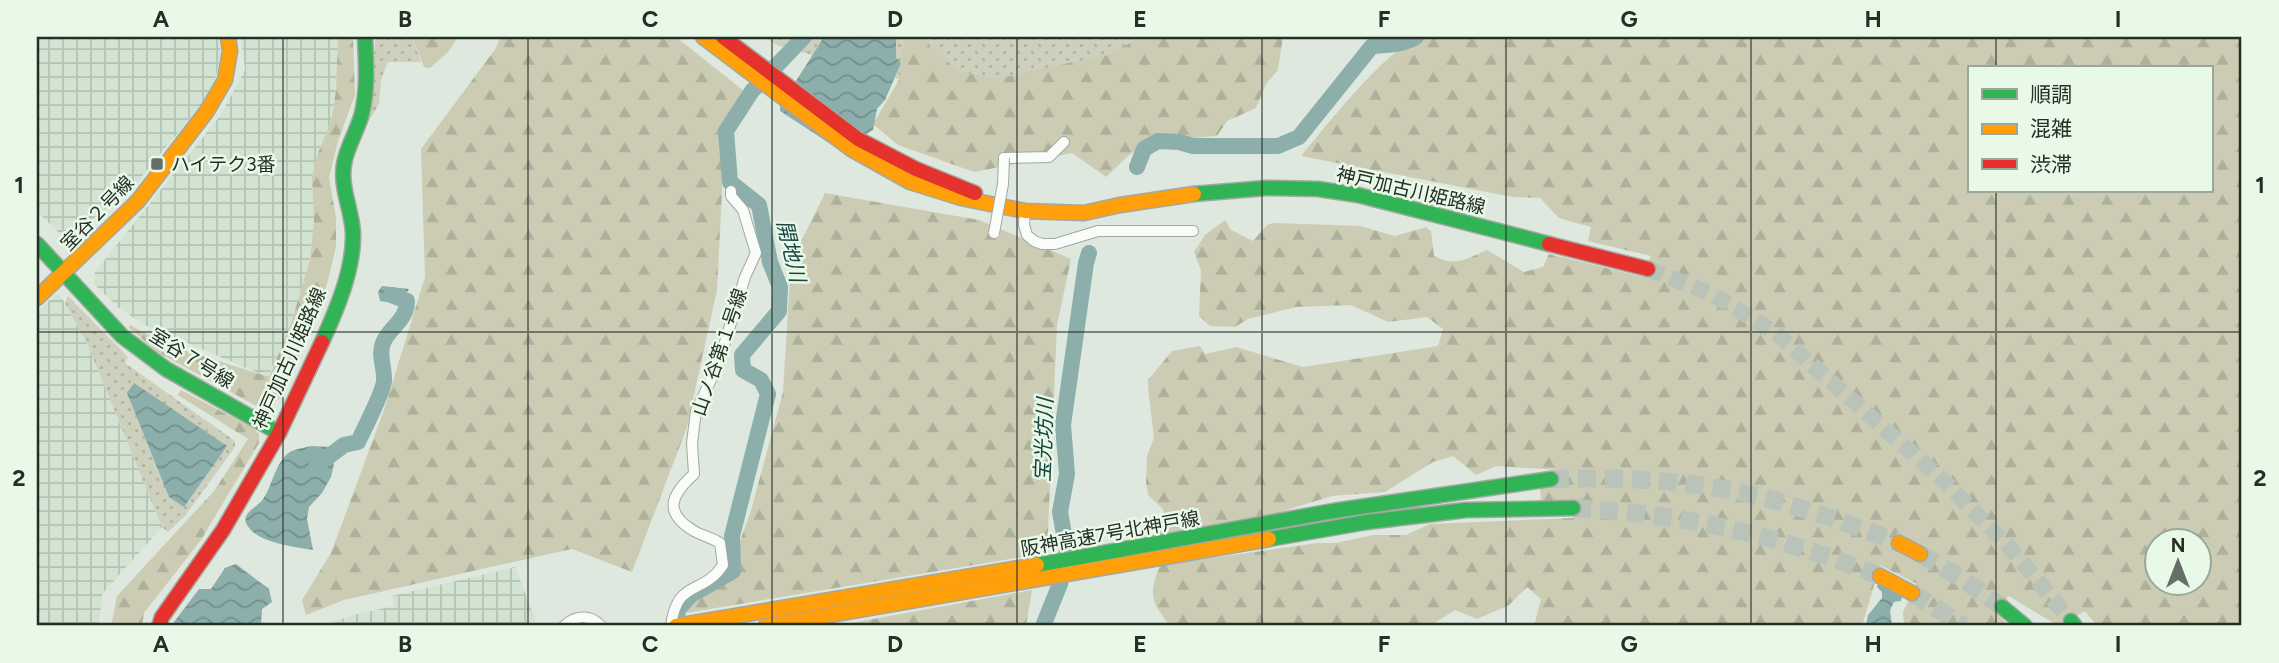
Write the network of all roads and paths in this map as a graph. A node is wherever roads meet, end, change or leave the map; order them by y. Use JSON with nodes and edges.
{"nodes":[{"id":1,"x":228,"y":37,"type":"edge"},
{"id":2,"x":365,"y":37,"type":"edge"},
{"id":3,"x":703,"y":37,"type":"edge"},
{"id":4,"x":723,"y":37,"type":"edge"},
{"id":5,"x":740,"y":58,"type":"junction"},
{"id":6,"x":1065,"y":142,"type":"dead end"},
{"id":7,"x":873,"y":154,"type":"junction"},
{"id":8,"x":732,"y":191,"type":"dead end"},
{"id":9,"x":1120,"y":205,"type":"junction"},
{"id":10,"x":1025,"y":211,"type":"junction"},
{"id":11,"x":1193,"y":230,"type":"dead end"},
{"id":12,"x":994,"y":233,"type":"dead end"},
{"id":13,"x":37,"y":244,"type":"edge"},
{"id":14,"x":1648,"y":269,"type":"tunnel mouth"},
{"id":15,"x":64,"y":274,"type":"junction"},
{"id":16,"x":37,"y":299,"type":"edge"},
{"id":17,"x":279,"y":433,"type":"junction"},
{"id":18,"x":1551,"y":479,"type":"tunnel mouth"},
{"id":19,"x":1573,"y":508,"type":"tunnel mouth"},
{"id":20,"x":1219,"y":540,"type":"junction"},
{"id":21,"x":1899,"y":543,"type":"tunnel mouth"},
{"id":22,"x":1920,"y":554,"type":"tunnel mouth"},
{"id":23,"x":1880,"y":576,"type":"tunnel mouth"},
{"id":24,"x":1912,"y":593,"type":"tunnel mouth"},
{"id":25,"x":2002,"y":607,"type":"tunnel mouth"},
{"id":26,"x":791,"y":615,"type":"junction"},
{"id":27,"x":159,"y":626,"type":"edge"},
{"id":28,"x":564,"y":626,"type":"edge"},
{"id":29,"x":601,"y":626,"type":"edge"},
{"id":30,"x":673,"y":626,"type":"edge"},
{"id":31,"x":766,"y":626,"type":"edge"},
{"id":32,"x":2025,"y":626,"type":"edge"}],
"edges":[{"from":1,"to":15,"type":"main road","name":"室谷２号線"},
{"from":2,"to":17,"type":"main road","name":"神戸加古川姫路線"},
{"from":3,"to":5,"type":"main road","name":"神戸加古川姫路線"},
{"from":4,"to":5,"type":"main road","name":"神戸加古川姫路線"},
{"from":5,"to":7,"type":"main road","name":"神戸加古川姫路線"},
{"from":6,"to":12,"type":"street","bridge":true},
{"from":7,"to":9,"type":"main road","name":"神戸加古川姫路線"},
{"from":7,"to":10,"type":"main road","name":"神戸加古川姫路線"},
{"from":8,"to":30,"type":"street","name":"山ノ谷第１号線"},
{"from":9,"to":10,"type":"main road","name":"神戸加古川姫路線"},
{"from":9,"to":14,"type":"main road","name":"神戸加古川姫路線"},
{"from":10,"to":11,"type":"street"},
{"from":13,"to":15,"type":"main road","name":"室谷７号線"},
{"from":15,"to":16,"type":"main road","name":"室谷２号線"},
{"from":15,"to":17,"type":"main road","name":"室谷７号線"},
{"from":17,"to":27,"type":"main road","name":"神戸加古川姫路線"},
{"from":18,"to":20,"type":"main road","name":"阪神高速7号北神戸線"},
{"from":19,"to":20,"type":"main road","name":"阪神高速7号北神戸線"},
{"from":20,"to":26,"type":"main road","name":"阪神高速7号北神戸線"},
{"from":21,"to":22,"type":"main road"},
{"from":23,"to":24,"type":"main road"},
{"from":25,"to":32,"type":"main road"},
{"from":26,"to":30,"type":"main road","name":"阪神高速7号北神戸線"},
{"from":26,"to":31,"type":"main road","name":"阪神高速7号北神戸線"},
{"from":28,"to":29,"type":"street"}]}
